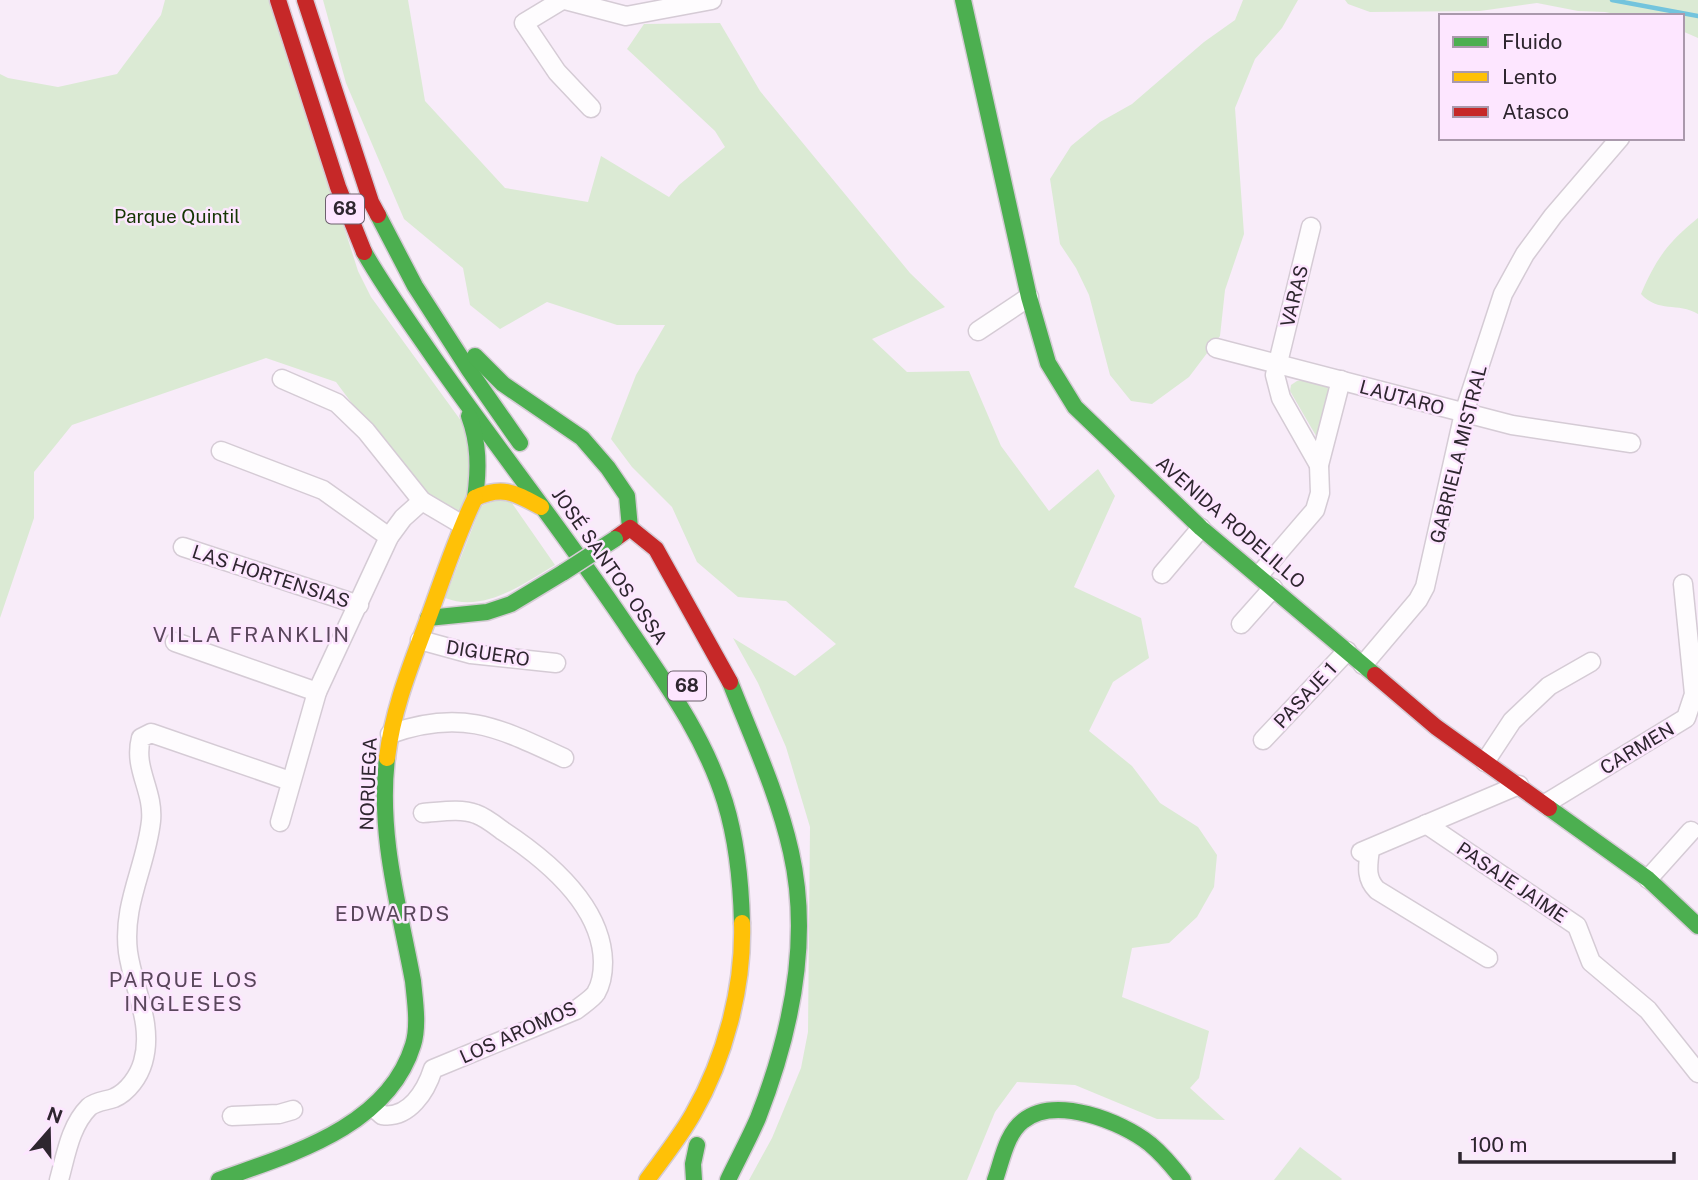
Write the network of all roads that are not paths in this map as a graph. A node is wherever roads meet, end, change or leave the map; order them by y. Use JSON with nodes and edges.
{"nodes":[{"id":1,"x":278,"y":0,"type":"edge"},
{"id":2,"x":305,"y":0,"type":"edge"},
{"id":3,"x":564,"y":0,"type":"edge"},
{"id":4,"x":712,"y":0,"type":"edge"},
{"id":5,"x":963,"y":0,"type":"edge"},
{"id":6,"x":591,"y":108,"type":"dead end"},
{"id":7,"x":1618,"y":140,"type":"edge"},
{"id":8,"x":1311,"y":227,"type":"dead end"},
{"id":9,"x":415,"y":286,"type":"junction"},
{"id":10,"x":1029,"y":296,"type":"junction"},
{"id":11,"x":978,"y":331,"type":"dead end"},
{"id":12,"x":1216,"y":348,"type":"dead end"},
{"id":13,"x":1278,"y":364,"type":"junction"},
{"id":14,"x":282,"y":379,"type":"dead end"},
{"id":15,"x":1341,"y":380,"type":"junction"},
{"id":16,"x":460,"y":396,"type":"junction"},
{"id":17,"x":1464,"y":413,"type":"junction"},
{"id":18,"x":1631,"y":443,"type":"dead end"},
{"id":19,"x":220,"y":451,"type":"dead end"},
{"id":20,"x":533,"y":461,"type":"dead end"},
{"id":21,"x":1319,"y":465,"type":"junction"},
{"id":22,"x":475,"y":498,"type":"junction"},
{"id":23,"x":422,"y":501,"type":"junction"},
{"id":24,"x":546,"y":510,"type":"junction"},
{"id":25,"x":461,"y":524,"type":"junction"},
{"id":26,"x":630,"y":528,"type":"junction"},
{"id":27,"x":1201,"y":528,"type":"junction"},
{"id":28,"x":388,"y":537,"type":"junction"},
{"id":29,"x":589,"y":540,"type":"dead end"},
{"id":30,"x":183,"y":547,"type":"dead end"},
{"id":31,"x":605,"y":563,"type":"dead end"},
{"id":32,"x":1162,"y":574,"type":"dead end"},
{"id":33,"x":1259,"y":575,"type":"junction"},
{"id":34,"x":1683,"y":584,"type":"dead end"},
{"id":35,"x":1273,"y":588,"type":"junction"},
{"id":36,"x":359,"y":605,"type":"junction"},
{"id":37,"x":428,"y":618,"type":"junction"},
{"id":38,"x":1241,"y":624,"type":"dead end"},
{"id":39,"x":420,"y":640,"type":"junction"},
{"id":40,"x":175,"y":642,"type":"dead end"},
{"id":41,"x":1347,"y":651,"type":"junction"},
{"id":42,"x":1591,"y":662,"type":"dead end"},
{"id":43,"x":556,"y":663,"type":"dead end"},
{"id":44,"x":1363,"y":665,"type":"junction"},
{"id":45,"x":317,"y":692,"type":"junction"},
{"id":46,"x":390,"y":734,"type":"junction"},
{"id":47,"x":1263,"y":740,"type":"dead end"},
{"id":48,"x":564,"y":758,"type":"dead end"},
{"id":49,"x":727,"y":761,"type":"dead end"},
{"id":50,"x":1485,"y":762,"type":"junction"},
{"id":51,"x":290,"y":782,"type":"junction"},
{"id":52,"x":1519,"y":785,"type":"junction"},
{"id":53,"x":1545,"y":804,"type":"junction"},
{"id":54,"x":423,"y":813,"type":"dead end"},
{"id":55,"x":746,"y":820,"type":"dead end"},
{"id":56,"x":280,"y":822,"type":"dead end"},
{"id":57,"x":1426,"y":824,"type":"junction"},
{"id":58,"x":1691,"y":831,"type":"dead end"},
{"id":59,"x":1648,"y":879,"type":"junction"},
{"id":60,"x":1698,"y":926,"type":"edge"},
{"id":61,"x":1488,"y":958,"type":"dead end"},
{"id":62,"x":735,"y":1059,"type":"dead end"},
{"id":63,"x":1698,"y":1073,"type":"edge"},
{"id":64,"x":721,"y":1095,"type":"dead end"},
{"id":65,"x":374,"y":1108,"type":"junction"},
{"id":66,"x":293,"y":1110,"type":"dead end"},
{"id":67,"x":232,"y":1116,"type":"dead end"},
{"id":68,"x":706,"y":1127,"type":"dead end"},
{"id":69,"x":697,"y":1145,"type":"junction"},
{"id":70,"x":677,"y":1171,"type":"dead end"},
{"id":71,"x":59,"y":1180,"type":"edge"},
{"id":72,"x":219,"y":1180,"type":"edge"},
{"id":73,"x":647,"y":1180,"type":"edge"},
{"id":74,"x":694,"y":1180,"type":"edge"},
{"id":75,"x":728,"y":1180,"type":"edge"},
{"id":76,"x":995,"y":1180,"type":"edge"},
{"id":77,"x":1183,"y":1180,"type":"edge"}],
"edges":[{"from":1,"to":16,"type":"main road","name":"JOSÉ SANTOS OSSA","number":"68"},
{"from":2,"to":9,"type":"main road","number":"68"},
{"from":3,"to":4,"type":"street"},
{"from":3,"to":6,"type":"street"},
{"from":5,"to":10,"type":"main road","name":"AVENIDA RODELILLO"},
{"from":7,"to":17,"type":"street","name":"GABRIELA MISTRAL"},
{"from":8,"to":13,"type":"street","name":"VARAS"},
{"from":9,"to":20,"type":"main road","number":"68"},
{"from":9,"to":26,"type":"main road"},
{"from":10,"to":11,"type":"street"},
{"from":10,"to":27,"type":"main road","name":"AVENIDA RODELILLO"},
{"from":12,"to":13,"type":"street","name":"LAUTARO"},
{"from":13,"to":15,"type":"street","name":"LAUTARO"},
{"from":13,"to":21,"type":"street","name":"VARAS"},
{"from":14,"to":23,"type":"street"},
{"from":15,"to":17,"type":"street","name":"LAUTARO"},
{"from":15,"to":21,"type":"street"},
{"from":16,"to":22,"type":"main road"},
{"from":16,"to":24,"type":"main road","name":"JOSÉ SANTOS OSSA","number":"68"},
{"from":17,"to":18,"type":"street","name":"LAUTARO"},
{"from":17,"to":44,"type":"street","name":"GABRIELA MISTRAL"},
{"from":19,"to":28,"type":"street"},
{"from":21,"to":33,"type":"street"},
{"from":22,"to":24,"type":"main road"},
{"from":22,"to":25,"type":"main road","name":"NORUEGA"},
{"from":23,"to":25,"type":"street"},
{"from":23,"to":28,"type":"street"},
{"from":24,"to":73,"type":"main road","name":"JOSÉ SANTOS OSSA","number":"68"},
{"from":25,"to":37,"type":"main road","name":"NORUEGA"},
{"from":26,"to":37,"type":"main road","bridge":true},
{"from":26,"to":75,"type":"main road"},
{"from":27,"to":32,"type":"street"},
{"from":27,"to":33,"type":"main road","name":"AVENIDA RODELILLO"},
{"from":28,"to":36,"type":"street"},
{"from":29,"to":31,"type":"main road","name":"JOSÉ SANTOS OSSA"},
{"from":30,"to":36,"type":"street","name":"LAS HORTENSIAS"},
{"from":33,"to":35,"type":"main road","name":"AVENIDA RODELILLO"},
{"from":34,"to":53,"type":"street","name":"CARMEN"},
{"from":35,"to":38,"type":"street"},
{"from":35,"to":41,"type":"main road","name":"AVENIDA RODELILLO"},
{"from":36,"to":45,"type":"street"},
{"from":37,"to":39,"type":"main road","name":"NORUEGA"},
{"from":39,"to":43,"type":"street","name":"DIGUERO"},
{"from":39,"to":46,"type":"main road","name":"NORUEGA"},
{"from":40,"to":45,"type":"street"},
{"from":41,"to":44,"type":"main road","name":"AVENIDA RODELILLO"},
{"from":41,"to":47,"type":"street","name":"PASAJE 1"},
{"from":42,"to":50,"type":"street"},
{"from":44,"to":50,"type":"main road","name":"AVENIDA RODELILLO"},
{"from":45,"to":51,"type":"street"},
{"from":46,"to":48,"type":"street"},
{"from":46,"to":65,"type":"main road","name":"NORUEGA"},
{"from":49,"to":55,"type":"main road"},
{"from":50,"to":52,"type":"main road","name":"AVENIDA RODELILLO"},
{"from":51,"to":56,"type":"street"},
{"from":51,"to":71,"type":"street"},
{"from":52,"to":53,"type":"main road","name":"AVENIDA RODELILLO"},
{"from":52,"to":57,"type":"street"},
{"from":53,"to":59,"type":"main road","name":"AVENIDA RODELILLO"},
{"from":54,"to":65,"type":"street","name":"LOS AROMOS"},
{"from":57,"to":61,"type":"street"},
{"from":57,"to":63,"type":"street","name":"PASAJE JAIME"},
{"from":58,"to":59,"type":"street"},
{"from":59,"to":60,"type":"main road","name":"AVENIDA RODELILLO"},
{"from":62,"to":64,"type":"main road"},
{"from":65,"to":72,"type":"main road","name":"NORUEGA"},
{"from":66,"to":67,"type":"street"},
{"from":68,"to":69,"type":"main road"},
{"from":69,"to":70,"type":"main road"},
{"from":69,"to":74,"type":"main road"},
{"from":76,"to":77,"type":"main road"}]}
